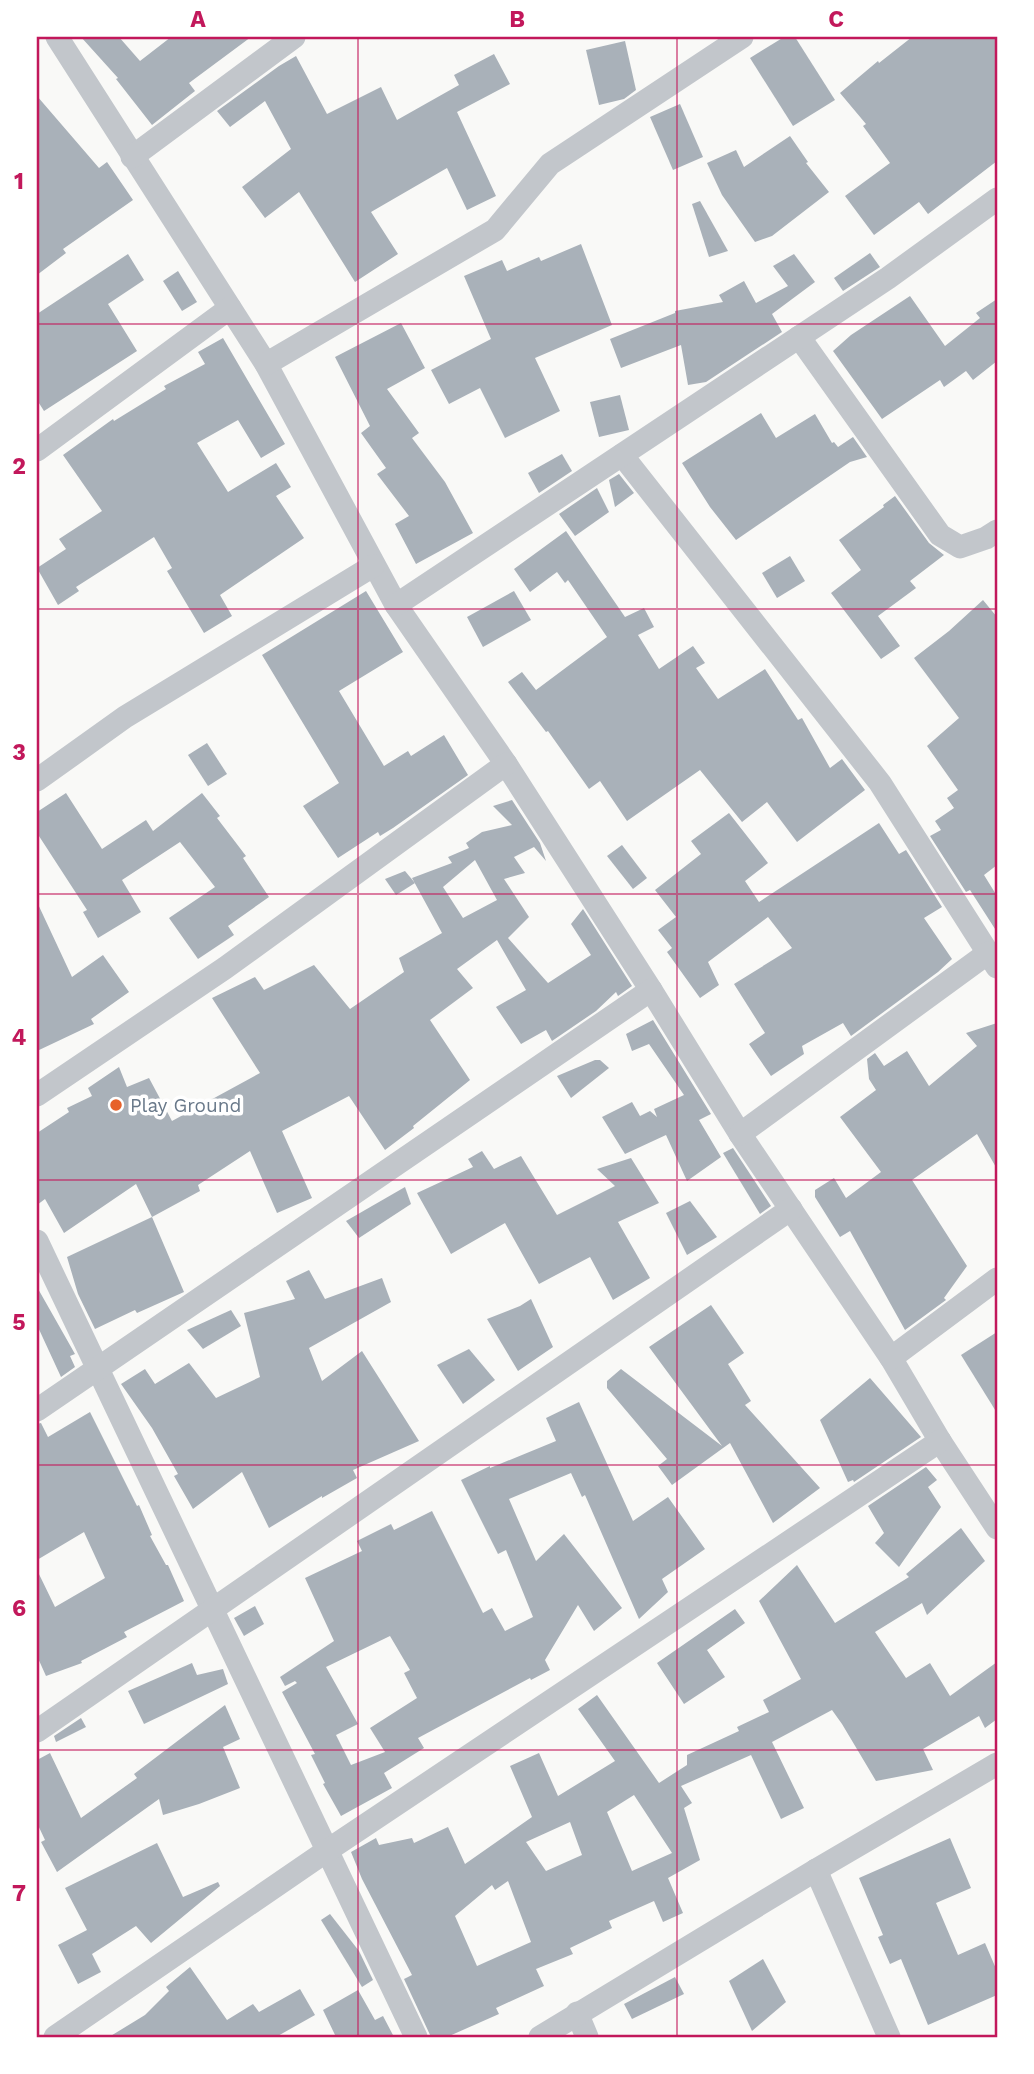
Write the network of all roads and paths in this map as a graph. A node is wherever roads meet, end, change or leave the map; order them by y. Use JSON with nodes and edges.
{"nodes":[{"id":1,"x":57,"y":37,"type":"edge"},
{"id":2,"x":294,"y":37,"type":"edge"},
{"id":3,"x":743,"y":37,"type":"edge"},
{"id":4,"x":132,"y":157,"type":"junction"},
{"id":5,"x":997,"y":199,"type":"edge"},
{"id":6,"x":230,"y":308,"type":"junction"},
{"id":7,"x":799,"y":337,"type":"junction"},
{"id":8,"x":266,"y":364,"type":"junction"},
{"id":9,"x":37,"y":450,"type":"edge"},
{"id":10,"x":622,"y":456,"type":"junction"},
{"id":11,"x":997,"y":531,"type":"edge"},
{"id":12,"x":373,"y":566,"type":"junction"},
{"id":13,"x":396,"y":605,"type":"junction"},
{"id":14,"x":506,"y":764,"type":"junction"},
{"id":15,"x":37,"y":779,"type":"edge"},
{"id":16,"x":993,"y":960,"type":"edge"},
{"id":17,"x":651,"y":990,"type":"junction"},
{"id":18,"x":37,"y":1095,"type":"edge"},
{"id":19,"x":740,"y":1133,"type":"junction"},
{"id":20,"x":791,"y":1209,"type":"junction"},
{"id":21,"x":37,"y":1241,"type":"edge"},
{"id":22,"x":997,"y":1279,"type":"edge"},
{"id":23,"x":891,"y":1358,"type":"junction"},
{"id":24,"x":97,"y":1368,"type":"junction"},
{"id":25,"x":37,"y":1410,"type":"edge"},
{"id":26,"x":940,"y":1441,"type":"junction"},
{"id":27,"x":997,"y":1528,"type":"edge"},
{"id":28,"x":212,"y":1610,"type":"junction"},
{"id":29,"x":37,"y":1731,"type":"edge"},
{"id":30,"x":997,"y":1764,"type":"edge"},
{"id":31,"x":328,"y":1850,"type":"junction"},
{"id":32,"x":816,"y":1870,"type":"junction"},
{"id":33,"x":577,"y":2013,"type":"junction"},
{"id":34,"x":55,"y":2037,"type":"edge"},
{"id":35,"x":416,"y":2037,"type":"edge"},
{"id":36,"x":540,"y":2037,"type":"edge"},
{"id":37,"x":587,"y":2037,"type":"edge"},
{"id":38,"x":889,"y":2037,"type":"edge"}],
"edges":[{"from":1,"to":4,"type":"street"},
{"from":2,"to":4,"type":"street"},
{"from":3,"to":8,"type":"street"},
{"from":4,"to":6,"type":"street"},
{"from":5,"to":7,"type":"street"},
{"from":6,"to":8,"type":"street"},
{"from":6,"to":9,"type":"street"},
{"from":7,"to":10,"type":"street"},
{"from":7,"to":11,"type":"street"},
{"from":8,"to":12,"type":"street"},
{"from":10,"to":13,"type":"street"},
{"from":10,"to":16,"type":"street"},
{"from":12,"to":13,"type":"street"},
{"from":12,"to":15,"type":"street"},
{"from":13,"to":14,"type":"street"},
{"from":14,"to":17,"type":"street"},
{"from":14,"to":18,"type":"street"},
{"from":16,"to":19,"type":"street"},
{"from":17,"to":19,"type":"street"},
{"from":17,"to":24,"type":"street"},
{"from":19,"to":20,"type":"street"},
{"from":20,"to":23,"type":"street"},
{"from":20,"to":28,"type":"street"},
{"from":21,"to":24,"type":"street"},
{"from":22,"to":23,"type":"street"},
{"from":23,"to":26,"type":"street"},
{"from":24,"to":25,"type":"street"},
{"from":24,"to":28,"type":"street"},
{"from":26,"to":27,"type":"street"},
{"from":26,"to":31,"type":"street"},
{"from":28,"to":29,"type":"street"},
{"from":28,"to":31,"type":"street"},
{"from":30,"to":32,"type":"street"},
{"from":31,"to":34,"type":"street"},
{"from":31,"to":35,"type":"street"},
{"from":32,"to":33,"type":"street"},
{"from":32,"to":38,"type":"street"},
{"from":33,"to":36,"type":"street"},
{"from":33,"to":37,"type":"street"}]}
